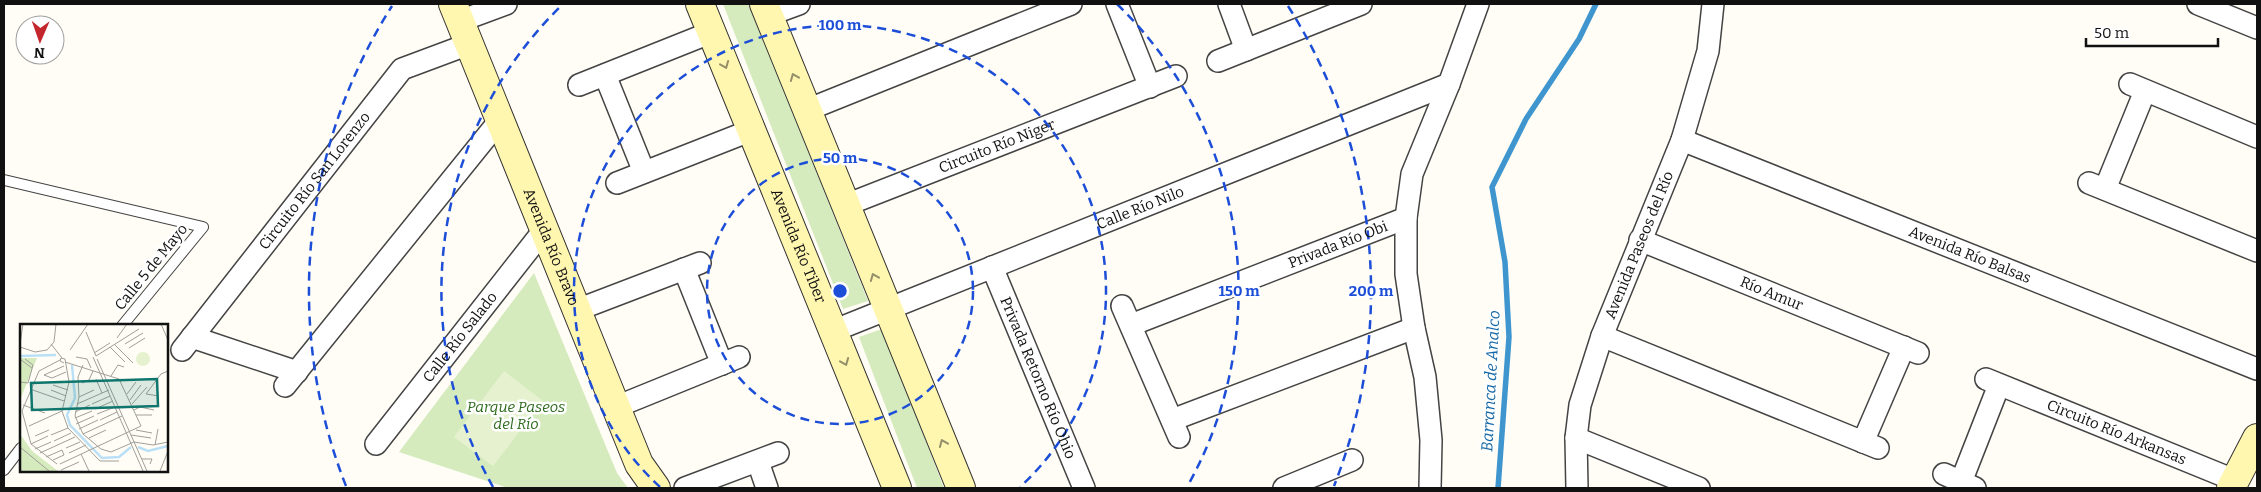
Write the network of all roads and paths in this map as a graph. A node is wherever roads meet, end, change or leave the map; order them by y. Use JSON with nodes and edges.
{"nodes":[{"id":1,"x":506,"y":4,"type":"edge"},
{"id":2,"x":700,"y":4,"type":"edge"},
{"id":3,"x":799,"y":4,"type":"edge"},
{"id":4,"x":1071,"y":4,"type":"edge"},
{"id":5,"x":1117,"y":4,"type":"edge"},
{"id":6,"x":1229,"y":4,"type":"edge"},
{"id":7,"x":1361,"y":4,"type":"edge"},
{"id":8,"x":1478,"y":4,"type":"edge"},
{"id":9,"x":1713,"y":4,"type":"edge"},
{"id":10,"x":2198,"y":4,"type":"edge"},
{"id":11,"x":767,"y":10,"type":"edge"},
{"id":12,"x":461,"y":23,"type":"edge"},
{"id":13,"x":2257,"y":28,"type":"edge"},
{"id":14,"x":712,"y":32,"type":"junction"},
{"id":15,"x":1246,"y":50,"type":"junction"},
{"id":16,"x":1218,"y":61,"type":"dead end"},
{"id":17,"x":605,"y":75,"type":"junction"},
{"id":18,"x":1176,"y":76,"type":"dead end"},
{"id":19,"x":1449,"y":84,"type":"junction"},
{"id":20,"x":579,"y":85,"type":"dead end"},
{"id":21,"x":1150,"y":87,"type":"junction"},
{"id":22,"x":807,"y":110,"type":"junction"},
{"id":23,"x":500,"y":120,"type":"junction"},
{"id":24,"x":752,"y":130,"type":"junction"},
{"id":25,"x":2257,"y":137,"type":"edge"},
{"id":26,"x":1682,"y":140,"type":"junction"},
{"id":27,"x":644,"y":172,"type":"junction"},
{"id":28,"x":4,"y":180,"type":"edge"},
{"id":29,"x":617,"y":184,"type":"dead end"},
{"id":30,"x":846,"y":205,"type":"junction"},
{"id":31,"x":1406,"y":218,"type":"junction"},
{"id":32,"x":544,"y":230,"type":"junction"},
{"id":33,"x":1640,"y":240,"type":"junction"},
{"id":34,"x":2257,"y":250,"type":"edge"},
{"id":35,"x":992,"y":267,"type":"junction"},
{"id":36,"x":577,"y":310,"type":"junction"},
{"id":37,"x":888,"y":310,"type":"junction"},
{"id":38,"x":124,"y":324,"type":"edge"},
{"id":39,"x":1414,"y":328,"type":"junction"},
{"id":40,"x":832,"y":331,"type":"junction"},
{"id":41,"x":1602,"y":336,"type":"junction"},
{"id":42,"x":2257,"y":369,"type":"edge"},
{"id":43,"x":616,"y":406,"type":"junction"},
{"id":44,"x":1576,"y":438,"type":"junction"},
{"id":45,"x":2257,"y":438,"type":"edge"},
{"id":46,"x":376,"y":444,"type":"dead end"},
{"id":47,"x":20,"y":449,"type":"edge"},
{"id":48,"x":778,"y":453,"type":"dead end"},
{"id":49,"x":1352,"y":460,"type":"dead end"},
{"id":50,"x":758,"y":462,"type":"junction"},
{"id":51,"x":4,"y":470,"type":"edge"},
{"id":52,"x":1322,"y":481,"type":"edge"},
{"id":53,"x":1960,"y":482,"type":"edge"},
{"id":54,"x":2232,"y":484,"type":"edge"},
{"id":55,"x":656,"y":488,"type":"edge"},
{"id":56,"x":685,"y":488,"type":"edge"},
{"id":57,"x":767,"y":488,"type":"edge"},
{"id":58,"x":897,"y":488,"type":"edge"},
{"id":59,"x":961,"y":488,"type":"edge"},
{"id":60,"x":1084,"y":488,"type":"edge"},
{"id":61,"x":1284,"y":488,"type":"edge"},
{"id":62,"x":1430,"y":488,"type":"edge"},
{"id":63,"x":1578,"y":488,"type":"edge"},
{"id":64,"x":1699,"y":488,"type":"edge"}],
"edges":[{"from":1,"to":12,"type":"street","name":"Circuito Río San Lorenzo"},
{"from":2,"to":14,"type":"street","name":"Avenida Río Tiber"},
{"from":3,"to":11,"type":"street"},
{"from":4,"to":22,"type":"street"},
{"from":5,"to":21,"type":"street"},
{"from":6,"to":15,"type":"street"},
{"from":7,"to":15,"type":"street"},
{"from":8,"to":19,"type":"street"},
{"from":9,"to":26,"type":"street","name":"Avenida Paseos del Río"},
{"from":10,"to":13,"type":"street"},
{"from":22,"to":11,"type":"street","one_way":true},
{"from":12,"to":23,"type":"street","name":"Avenida Río Bravo"},
{"from":12,"to":23,"type":"street","name":"Circuito Río San Lorenzo"},
{"from":14,"to":17,"type":"street"},
{"from":14,"to":24,"type":"street","name":"Avenida Río Tiber","one_way":true},
{"from":15,"to":16,"type":"street"},
{"from":17,"to":20,"type":"street"},
{"from":17,"to":27,"type":"street"},
{"from":18,"to":21,"type":"street","name":"Circuito Río Niger"},
{"from":19,"to":31,"type":"street"},
{"from":19,"to":35,"type":"street","name":"Calle Río Nilo"},
{"from":21,"to":30,"type":"street","name":"Circuito Río Niger"},
{"from":22,"to":30,"type":"street"},
{"from":23,"to":32,"type":"street","name":"Avenida Río Bravo"},
{"from":24,"to":27,"type":"street"},
{"from":24,"to":40,"type":"street","name":"Avenida Río Tiber"},
{"from":25,"to":34,"type":"street"},
{"from":26,"to":33,"type":"street","name":"Avenida Paseos del Río"},
{"from":26,"to":42,"type":"street","name":"Avenida Río Balsas"},
{"from":27,"to":29,"type":"street"},
{"from":28,"to":38,"type":"lane","name":"Calle 5 de Mayo"},
{"from":37,"to":30,"type":"street","one_way":true},
{"from":31,"to":39,"type":"street"},
{"from":31,"to":39,"type":"street","name":"Privada Río Obi"},
{"from":32,"to":36,"type":"street","name":"Avenida Río Bravo"},
{"from":32,"to":46,"type":"street","name":"Calle Río Salado"},
{"from":33,"to":41,"type":"street","name":"Avenida Paseos del Río"},
{"from":33,"to":41,"type":"street","name":"Río Amur"},
{"from":35,"to":37,"type":"street","name":"Calle Río Nilo"},
{"from":35,"to":60,"type":"street","name":"Privada Retorno Río Ohio"},
{"from":36,"to":43,"type":"street","name":"Avenida Río Bravo"},
{"from":36,"to":43,"type":"street"},
{"from":37,"to":40,"type":"street","name":"Calle Río Nilo"},
{"from":59,"to":37,"type":"street","one_way":true},
{"from":39,"to":62,"type":"street"},
{"from":40,"to":58,"type":"street","name":"Avenida Río Tiber","one_way":true},
{"from":41,"to":44,"type":"street","name":"Avenida Paseos del Río"},
{"from":43,"to":55,"type":"street","name":"Avenida Río Bravo"},
{"from":44,"to":63,"type":"street","name":"Avenida Paseos del Río"},
{"from":44,"to":64,"type":"street"},
{"from":45,"to":54,"type":"street"},
{"from":47,"to":51,"type":"lane"},
{"from":48,"to":50,"type":"street"},
{"from":49,"to":52,"type":"street"},
{"from":50,"to":56,"type":"street"},
{"from":50,"to":57,"type":"street"},
{"from":52,"to":61,"type":"street"},
{"from":53,"to":54,"type":"street","name":"Circuito Río Arkansas"}]}
